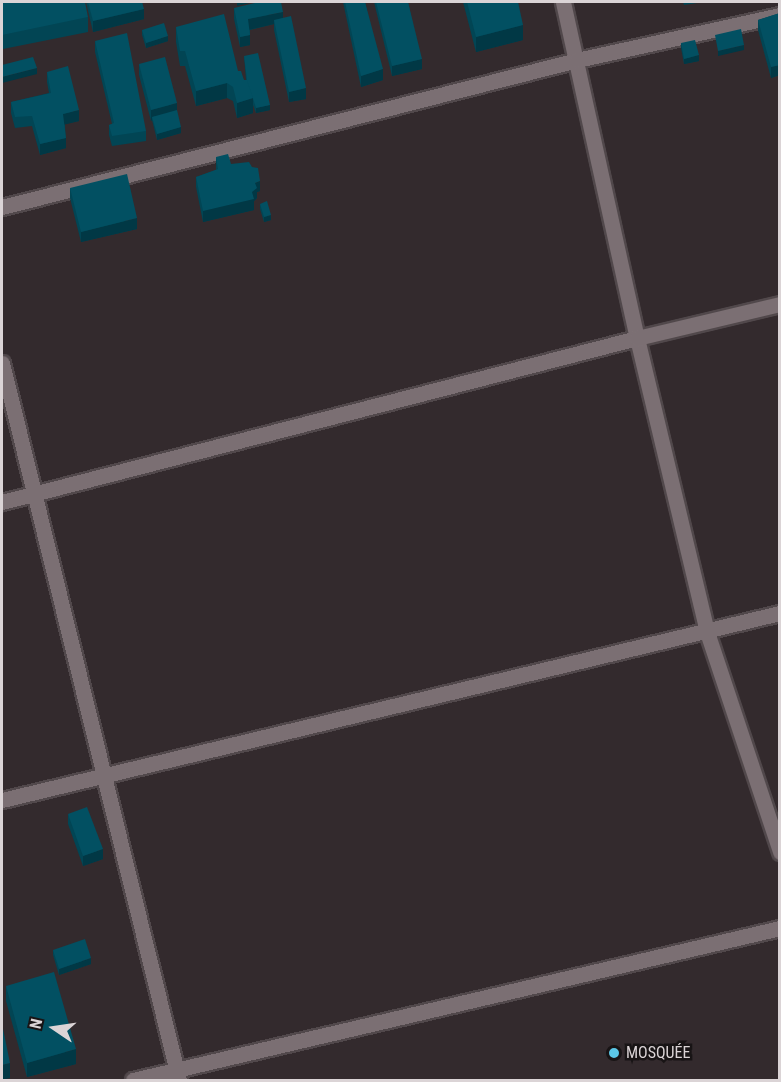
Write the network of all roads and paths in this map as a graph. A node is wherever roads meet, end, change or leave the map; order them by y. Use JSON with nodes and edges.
{"nodes":[{"id":1,"x":562,"y":2,"type":"edge"},
{"id":2,"x":780,"y":15,"type":"edge"},
{"id":3,"x":576,"y":60,"type":"junction"},
{"id":4,"x":2,"y":207,"type":"edge"},
{"id":5,"x":780,"y":304,"type":"edge"},
{"id":6,"x":637,"y":338,"type":"junction"},
{"id":7,"x":2,"y":363,"type":"edge"},
{"id":8,"x":34,"y":494,"type":"junction"},
{"id":9,"x":2,"y":502,"type":"edge"},
{"id":10,"x":780,"y":613,"type":"edge"},
{"id":11,"x":707,"y":632,"type":"junction"},
{"id":12,"x":103,"y":774,"type":"junction"},
{"id":13,"x":2,"y":800,"type":"edge"},
{"id":14,"x":780,"y":852,"type":"edge"},
{"id":15,"x":780,"y":928,"type":"edge"},
{"id":16,"x":178,"y":1075,"type":"edge"},
{"id":17,"x":133,"y":1080,"type":"edge"}],
"edges":[{"from":1,"to":3,"type":"street"},
{"from":2,"to":3,"type":"street"},
{"from":3,"to":4,"type":"street"},
{"from":3,"to":6,"type":"street"},
{"from":5,"to":6,"type":"street"},
{"from":6,"to":8,"type":"street"},
{"from":6,"to":11,"type":"street"},
{"from":7,"to":8,"type":"street"},
{"from":8,"to":9,"type":"street"},
{"from":8,"to":12,"type":"street"},
{"from":10,"to":11,"type":"street"},
{"from":11,"to":12,"type":"street"},
{"from":11,"to":14,"type":"street"},
{"from":12,"to":13,"type":"street"},
{"from":12,"to":16,"type":"street"},
{"from":15,"to":16,"type":"street"},
{"from":16,"to":17,"type":"street"}]}
